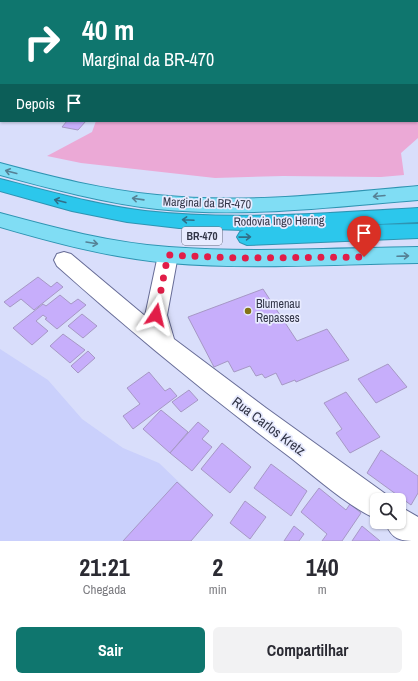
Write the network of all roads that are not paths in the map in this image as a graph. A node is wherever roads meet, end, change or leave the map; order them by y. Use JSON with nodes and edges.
{"nodes":[{"id":1,"x":0,"y":169,"type":"edge"},
{"id":2,"x":0,"y":185,"type":"edge"},
{"id":3,"x":418,"y":193,"type":"edge"},
{"id":4,"x":0,"y":199,"type":"edge"},
{"id":5,"x":418,"y":207,"type":"edge"},
{"id":6,"x":0,"y":220,"type":"edge"},
{"id":7,"x":325,"y":220,"type":"junction"},
{"id":8,"x":415,"y":228,"type":"edge"},
{"id":9,"x":168,"y":255,"type":"junction"},
{"id":10,"x":418,"y":255,"type":"edge"},
{"id":11,"x":64,"y":260,"type":"dead end"},
{"id":12,"x":164,"y":344,"type":"junction"},
{"id":13,"x":370,"y":500,"type":"edge"},
{"id":14,"x":406,"y":526,"type":"edge"},
{"id":15,"x":418,"y":535,"type":"edge"}],
"edges":[{"from":3,"to":1,"type":"main road","name":"Marginal da BR-470","one_way":true},
{"from":7,"to":2,"type":"highway","name":"Rodovia Ingo Hering","number":"BR-470","one_way":true},
{"from":4,"to":8,"type":"highway","name":"Rodovia Ingo Hering","number":"BR-470","one_way":true},
{"from":5,"to":7,"type":"highway"},
{"from":6,"to":9,"type":"main road","one_way":true},
{"from":7,"to":8,"type":"highway","name":"Rodovia Ingo Hering","number":"BR-470"},
{"from":9,"to":10,"type":"main road","one_way":true},
{"from":9,"to":12,"type":"street"},
{"from":11,"to":12,"type":"street","name":"Rua Carlos Kretz"},
{"from":12,"to":13,"type":"street","name":"Rua Carlos Kretz"},
{"from":14,"to":15,"type":"street"}]}
